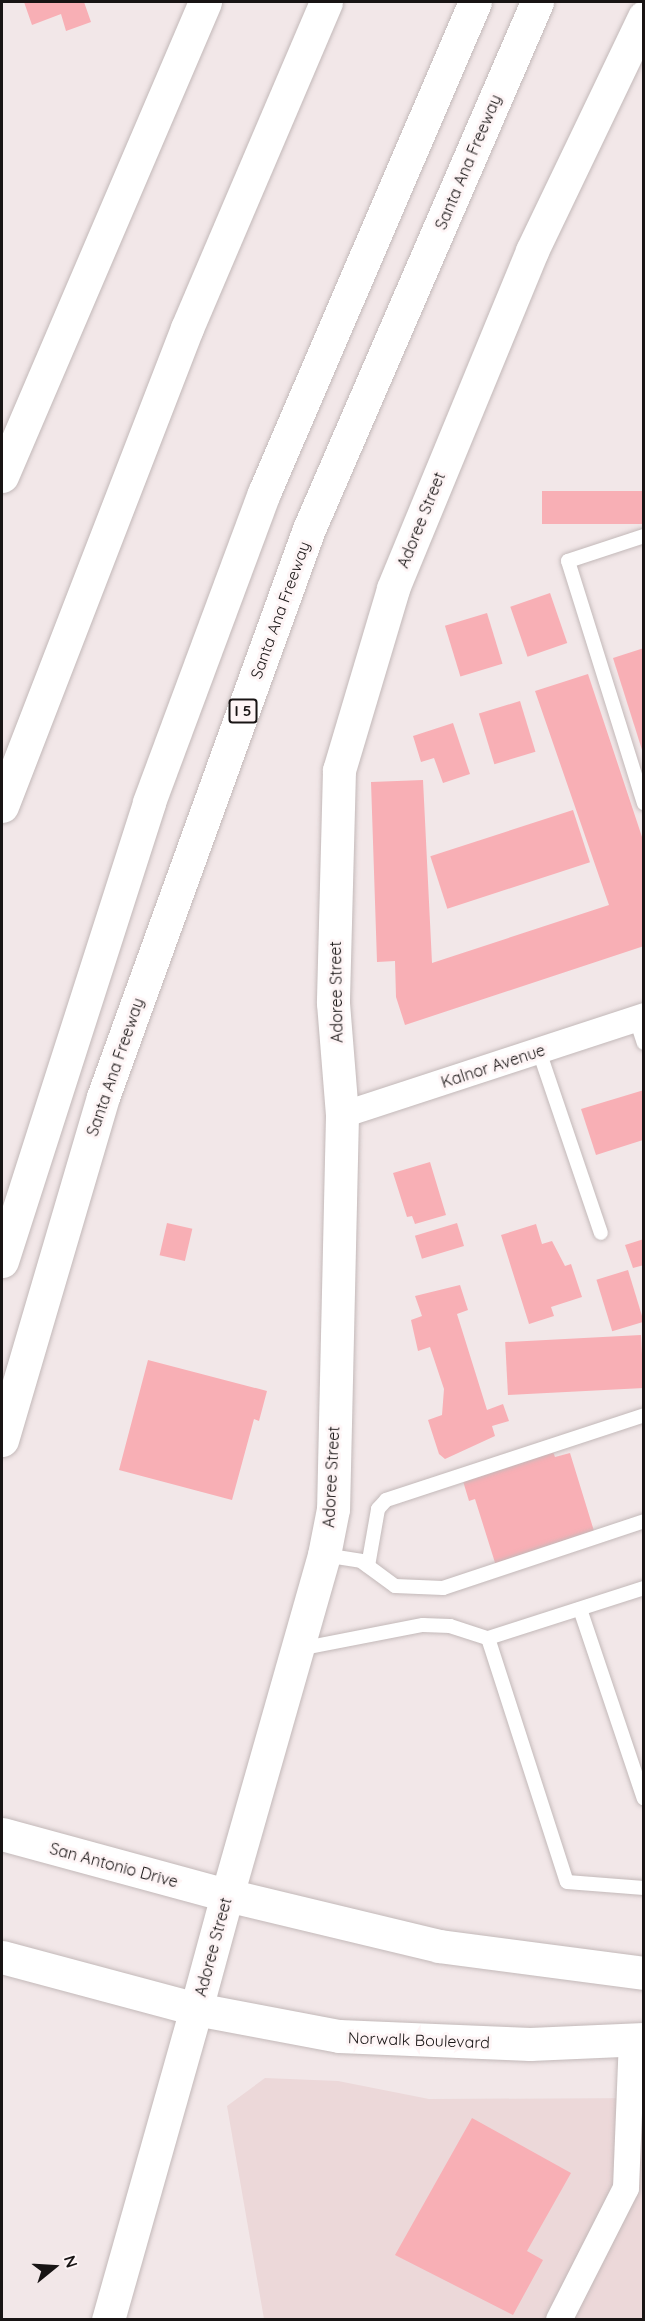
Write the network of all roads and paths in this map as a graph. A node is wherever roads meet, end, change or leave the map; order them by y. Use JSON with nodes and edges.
{"nodes":[{"id":1,"x":205,"y":2,"type":"edge"},
{"id":2,"x":326,"y":2,"type":"edge"},
{"id":3,"x":475,"y":2,"type":"edge"},
{"id":4,"x":537,"y":2,"type":"edge"},
{"id":5,"x":644,"y":16,"type":"edge"},
{"id":6,"x":2,"y":476,"type":"edge"},
{"id":7,"x":644,"y":536,"type":"edge"},
{"id":8,"x":644,"y":803,"type":"edge"},
{"id":9,"x":2,"y":806,"type":"edge"},
{"id":10,"x":640,"y":1018,"type":"edge"},
{"id":11,"x":644,"y":1043,"type":"edge"},
{"id":12,"x":539,"y":1051,"type":"junction"},
{"id":13,"x":342,"y":1115,"type":"junction"},
{"id":14,"x":601,"y":1233,"type":"dead end"},
{"id":15,"x":2,"y":1260,"type":"edge"},
{"id":16,"x":644,"y":1415,"type":"edge"},
{"id":17,"x":2,"y":1440,"type":"edge"},
{"id":18,"x":644,"y":1521,"type":"edge"},
{"id":19,"x":324,"y":1555,"type":"junction"},
{"id":20,"x":368,"y":1566,"type":"junction"},
{"id":21,"x":644,"y":1588,"type":"edge"},
{"id":22,"x":580,"y":1609,"type":"junction"},
{"id":23,"x":488,"y":1638,"type":"junction"},
{"id":24,"x":299,"y":1649,"type":"junction"},
{"id":25,"x":644,"y":1799,"type":"edge"},
{"id":26,"x":2,"y":1834,"type":"edge"},
{"id":27,"x":644,"y":1888,"type":"edge"},
{"id":28,"x":227,"y":1895,"type":"junction"},
{"id":29,"x":2,"y":1957,"type":"edge"},
{"id":30,"x":644,"y":1973,"type":"edge"},
{"id":31,"x":196,"y":2009,"type":"junction"},
{"id":32,"x":638,"y":2040,"type":"edge"},
{"id":33,"x":108,"y":2319,"type":"edge"},
{"id":34,"x":559,"y":2319,"type":"edge"}],
"edges":[{"from":1,"to":6,"type":"main road"},
{"from":2,"to":9,"type":"main road"},
{"from":3,"to":15,"type":"main road"},
{"from":4,"to":17,"type":"main road","name":"Santa Ana Freeway","number":"I 5"},
{"from":5,"to":13,"type":"main road","name":"Adoree Street"},
{"from":7,"to":8,"type":"lane"},
{"from":10,"to":11,"type":"lane"},
{"from":10,"to":12,"type":"street","name":"Kalnor Avenue"},
{"from":12,"to":13,"type":"street","name":"Kalnor Avenue"},
{"from":12,"to":14,"type":"lane"},
{"from":13,"to":19,"type":"main road","name":"Adoree Street"},
{"from":16,"to":20,"type":"lane"},
{"from":18,"to":20,"type":"lane"},
{"from":19,"to":20,"type":"lane"},
{"from":19,"to":24,"type":"main road","name":"Adoree Street"},
{"from":21,"to":22,"type":"lane"},
{"from":22,"to":23,"type":"lane"},
{"from":22,"to":25,"type":"lane"},
{"from":23,"to":24,"type":"lane"},
{"from":23,"to":27,"type":"lane"},
{"from":24,"to":28,"type":"main road","name":"Adoree Street"},
{"from":26,"to":28,"type":"main road","name":"San Antonio Drive"},
{"from":28,"to":30,"type":"main road"},
{"from":28,"to":31,"type":"main road","name":"Adoree Street"},
{"from":29,"to":31,"type":"main road"},
{"from":31,"to":32,"type":"main road","name":"Norwalk Boulevard"},
{"from":31,"to":33,"type":"main road","name":"Adoree Street"},
{"from":32,"to":34,"type":"street"}]}
